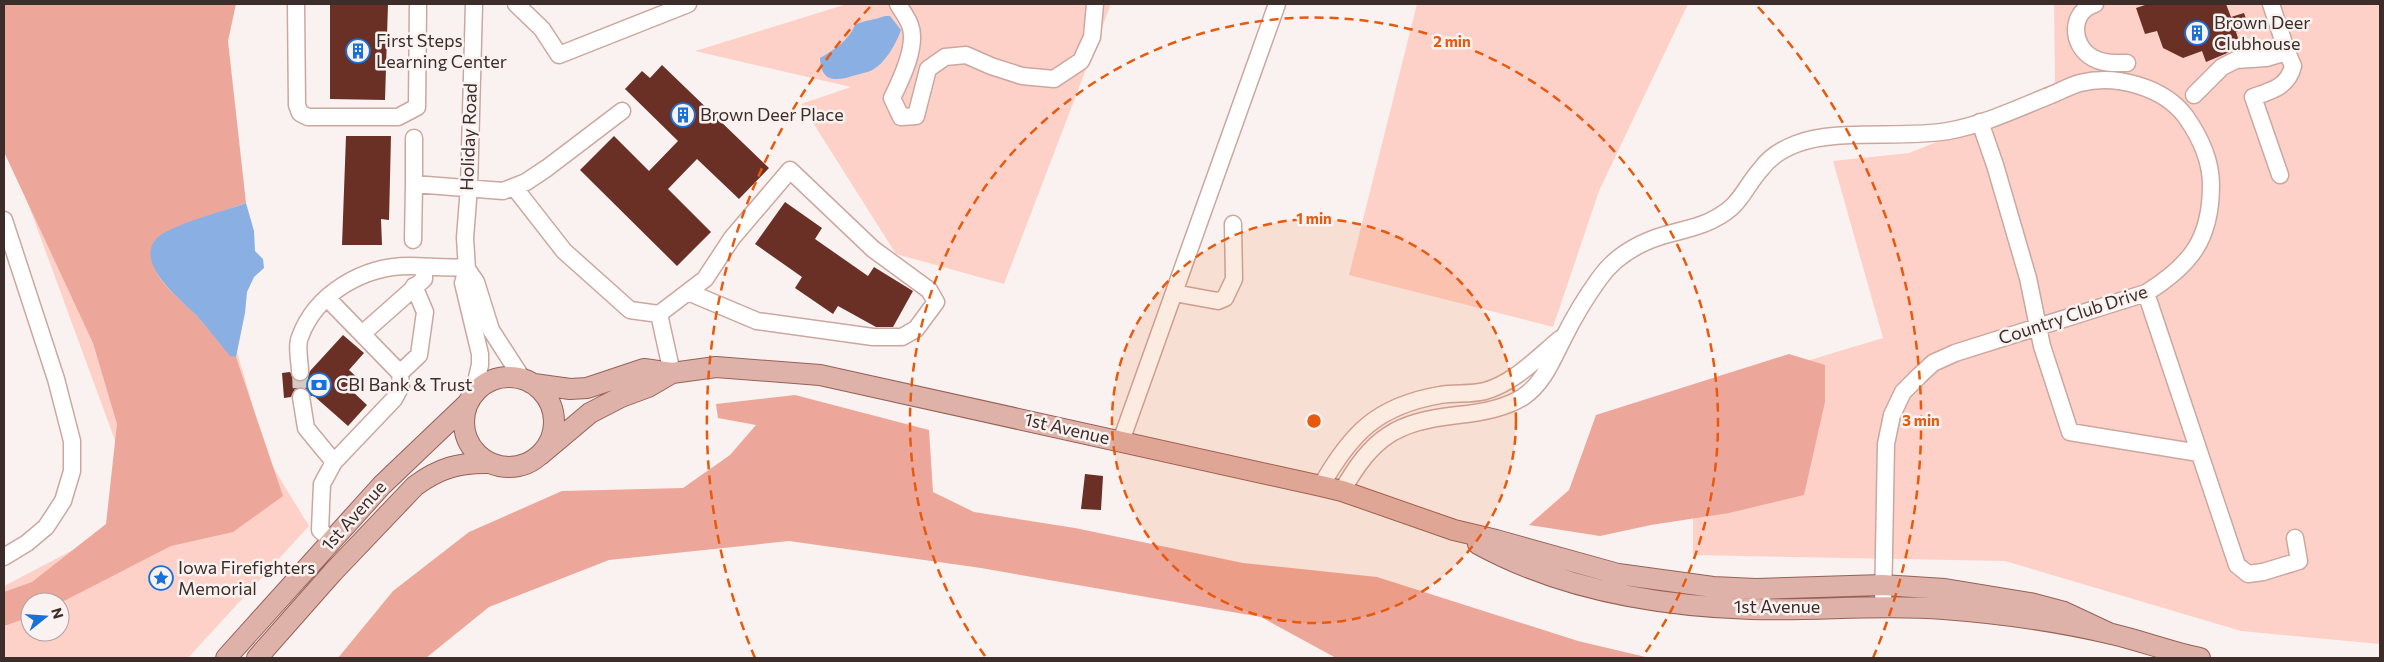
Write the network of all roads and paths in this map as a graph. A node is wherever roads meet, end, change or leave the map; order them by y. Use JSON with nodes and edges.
{"nodes":[{"id":1,"x":296,"y":4,"type":"edge"},
{"id":2,"x":418,"y":4,"type":"edge"},
{"id":3,"x":474,"y":4,"type":"edge"},
{"id":4,"x":516,"y":4,"type":"edge"},
{"id":5,"x":688,"y":4,"type":"edge"},
{"id":6,"x":898,"y":4,"type":"edge"},
{"id":7,"x":1095,"y":4,"type":"edge"},
{"id":8,"x":1277,"y":4,"type":"edge"},
{"id":9,"x":2095,"y":4,"type":"edge"},
{"id":10,"x":2271,"y":4,"type":"edge"},
{"id":11,"x":2287,"y":52,"type":"junction"},
{"id":12,"x":2127,"y":62,"type":"dead end"},
{"id":13,"x":2194,"y":95,"type":"dead end"},
{"id":14,"x":622,"y":111,"type":"dead end"},
{"id":15,"x":1980,"y":122,"type":"junction"},
{"id":16,"x":414,"y":138,"type":"dead end"},
{"id":17,"x":2280,"y":175,"type":"dead end"},
{"id":18,"x":414,"y":184,"type":"junction"},
{"id":19,"x":469,"y":187,"type":"junction"},
{"id":20,"x":514,"y":187,"type":"junction"},
{"id":21,"x":4,"y":220,"type":"edge"},
{"id":22,"x":1233,"y":224,"type":"dead end"},
{"id":23,"x":413,"y":240,"type":"dead end"},
{"id":24,"x":424,"y":267,"type":"junction"},
{"id":25,"x":467,"y":268,"type":"junction"},
{"id":26,"x":414,"y":286,"type":"junction"},
{"id":27,"x":688,"y":292,"type":"junction"},
{"id":28,"x":1174,"y":293,"type":"junction"},
{"id":29,"x":2146,"y":294,"type":"junction"},
{"id":30,"x":326,"y":298,"type":"junction"},
{"id":31,"x":660,"y":314,"type":"junction"},
{"id":32,"x":2037,"y":328,"type":"junction"},
{"id":33,"x":362,"y":334,"type":"junction"},
{"id":34,"x":1566,"y":334,"type":"junction"},
{"id":35,"x":300,"y":372,"type":"tunnel mouth"},
{"id":36,"x":400,"y":373,"type":"junction"},
{"id":37,"x":672,"y":374,"type":"junction"},
{"id":38,"x":528,"y":381,"type":"junction"},
{"id":39,"x":301,"y":397,"type":"tunnel mouth"},
{"id":40,"x":471,"y":398,"type":"junction"},
{"id":41,"x":1121,"y":441,"type":"junction"},
{"id":42,"x":2199,"y":453,"type":"junction"},
{"id":43,"x":540,"y":455,"type":"junction"},
{"id":44,"x":334,"y":462,"type":"junction"},
{"id":45,"x":490,"y":463,"type":"junction"},
{"id":46,"x":1320,"y":486,"type":"junction"},
{"id":47,"x":1342,"y":491,"type":"junction"},
{"id":48,"x":1454,"y":530,"type":"junction"},
{"id":49,"x":2294,"y":538,"type":"dead end"},
{"id":50,"x":332,"y":541,"type":"junction"},
{"id":51,"x":4,"y":557,"type":"edge"},
{"id":52,"x":1882,"y":585,"type":"junction"},
{"id":53,"x":1883,"y":606,"type":"junction"},
{"id":54,"x":2111,"y":634,"type":"junction"},
{"id":55,"x":226,"y":658,"type":"edge"},
{"id":56,"x":257,"y":658,"type":"edge"},
{"id":57,"x":2200,"y":658,"type":"edge"}],
"edges":[{"from":1,"to":2,"type":"street"},
{"from":3,"to":19,"type":"street","name":"Holiday Road"},
{"from":4,"to":5,"type":"street"},
{"from":6,"to":7,"type":"street"},
{"from":8,"to":28,"type":"street"},
{"from":9,"to":12,"type":"street"},
{"from":10,"to":11,"type":"street"},
{"from":11,"to":13,"type":"street"},
{"from":11,"to":17,"type":"street"},
{"from":14,"to":20,"type":"street"},
{"from":15,"to":29,"type":"street","name":"Country Club Drive"},
{"from":15,"to":32,"type":"street"},
{"from":15,"to":34,"type":"street","name":"Country Club Drive"},
{"from":16,"to":18,"type":"street"},
{"from":18,"to":19,"type":"street"},
{"from":18,"to":23,"type":"street"},
{"from":19,"to":20,"type":"street"},
{"from":19,"to":25,"type":"street","name":"Holiday Road"},
{"from":20,"to":31,"type":"street"},
{"from":21,"to":51,"type":"street"},
{"from":22,"to":28,"type":"street"},
{"from":24,"to":25,"type":"street"},
{"from":24,"to":26,"type":"street"},
{"from":24,"to":30,"type":"street"},
{"from":25,"to":38,"type":"street","name":"Holiday Road"},
{"from":25,"to":40,"type":"street","name":"Holiday Road"},
{"from":26,"to":33,"type":"street"},
{"from":26,"to":36,"type":"street"},
{"from":27,"to":27,"type":"street"},
{"from":27,"to":31,"type":"street"},
{"from":28,"to":41,"type":"street"},
{"from":29,"to":32,"type":"street","name":"Country Club Drive"},
{"from":29,"to":42,"type":"street"},
{"from":30,"to":33,"type":"street"},
{"from":30,"to":35,"type":"street"},
{"from":31,"to":37,"type":"street"},
{"from":32,"to":42,"type":"street"},
{"from":32,"to":52,"type":"street","name":"Country Club Drive"},
{"from":33,"to":36,"type":"street"},
{"from":34,"to":46,"type":"street","name":"Country Club Drive"},
{"from":34,"to":47,"type":"street","name":"Country Club Drive"},
{"from":36,"to":44,"type":"street"},
{"from":37,"to":38,"type":"main road","name":"1st Avenue"},
{"from":37,"to":41,"type":"main road","name":"1st Avenue"},
{"from":37,"to":43,"type":"main road","name":"1st Avenue"},
{"from":38,"to":40,"type":"main road"},
{"from":38,"to":43,"type":"main road"},
{"from":39,"to":44,"type":"street"},
{"from":40,"to":45,"type":"main road"},
{"from":40,"to":50,"type":"main road","name":"1st Avenue"},
{"from":41,"to":46,"type":"main road","name":"1st Avenue"},
{"from":42,"to":49,"type":"street"},
{"from":43,"to":45,"type":"main road"},
{"from":44,"to":50,"type":"street"},
{"from":45,"to":56,"type":"main road","name":"1st Avenue"},
{"from":46,"to":47,"type":"main road","name":"1st Avenue"},
{"from":47,"to":48,"type":"main road","name":"1st Avenue"},
{"from":48,"to":52,"type":"main road","name":"1st Avenue"},
{"from":48,"to":53,"type":"main road","name":"1st Avenue"},
{"from":50,"to":55,"type":"main road","name":"1st Avenue"},
{"from":52,"to":53,"type":"street","name":"Country Club Drive"},
{"from":52,"to":54,"type":"main road","name":"1st Avenue"},
{"from":53,"to":54,"type":"main road","name":"1st Avenue"},
{"from":54,"to":57,"type":"main road","name":"1st Avenue"}]}
